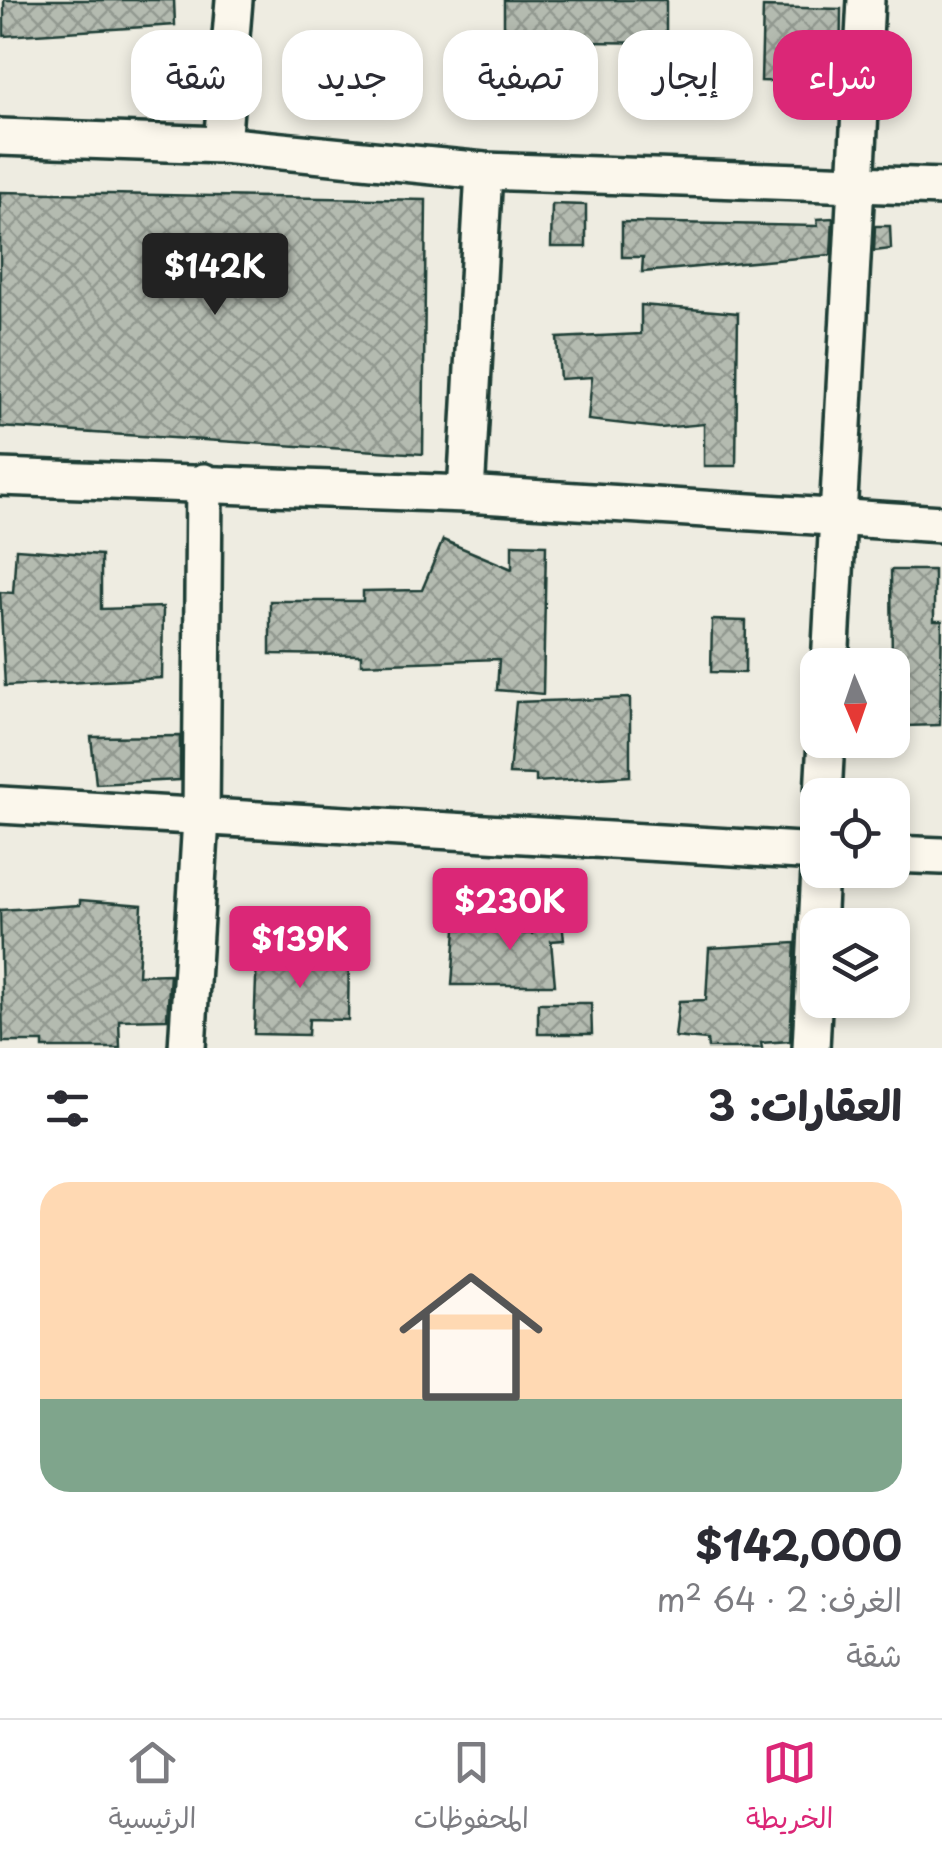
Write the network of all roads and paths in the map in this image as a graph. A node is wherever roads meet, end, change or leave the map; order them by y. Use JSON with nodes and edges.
{"nodes":[{"id":1,"x":234,"y":0,"type":"edge"},
{"id":2,"x":866,"y":0,"type":"edge"},
{"id":3,"x":0,"y":137,"type":"edge"},
{"id":4,"x":222,"y":146,"type":"junction"},
{"id":5,"x":484,"y":171,"type":"junction"},
{"id":6,"x":855,"y":183,"type":"junction"},
{"id":7,"x":942,"y":187,"type":"edge"},
{"id":8,"x":0,"y":477,"type":"edge"},
{"id":9,"x":204,"y":482,"type":"junction"},
{"id":10,"x":466,"y":494,"type":"junction"},
{"id":11,"x":838,"y":521,"type":"junction"},
{"id":12,"x":942,"y":524,"type":"edge"},
{"id":13,"x":831,"y":648,"type":"edge"},
{"id":14,"x":0,"y":805,"type":"edge"},
{"id":15,"x":201,"y":819,"type":"junction"},
{"id":16,"x":800,"y":851,"type":"edge"},
{"id":17,"x":910,"y":855,"type":"edge"},
{"id":18,"x":942,"y":856,"type":"edge"},
{"id":19,"x":819,"y":888,"type":"edge"},
{"id":20,"x":187,"y":1048,"type":"edge"},
{"id":21,"x":811,"y":1048,"type":"edge"}],
"edges":[{"from":1,"to":4,"type":"street"},
{"from":2,"to":6,"type":"street"},
{"from":3,"to":4,"type":"street"},
{"from":4,"to":5,"type":"street"},
{"from":5,"to":6,"type":"street"},
{"from":5,"to":10,"type":"street"},
{"from":6,"to":7,"type":"street"},
{"from":6,"to":11,"type":"street"},
{"from":8,"to":9,"type":"street"},
{"from":9,"to":10,"type":"street"},
{"from":9,"to":15,"type":"street"},
{"from":10,"to":11,"type":"street"},
{"from":11,"to":12,"type":"street"},
{"from":11,"to":13,"type":"street"},
{"from":14,"to":15,"type":"street"},
{"from":15,"to":16,"type":"street"},
{"from":15,"to":20,"type":"street"},
{"from":17,"to":18,"type":"street"},
{"from":19,"to":21,"type":"street"}]}
